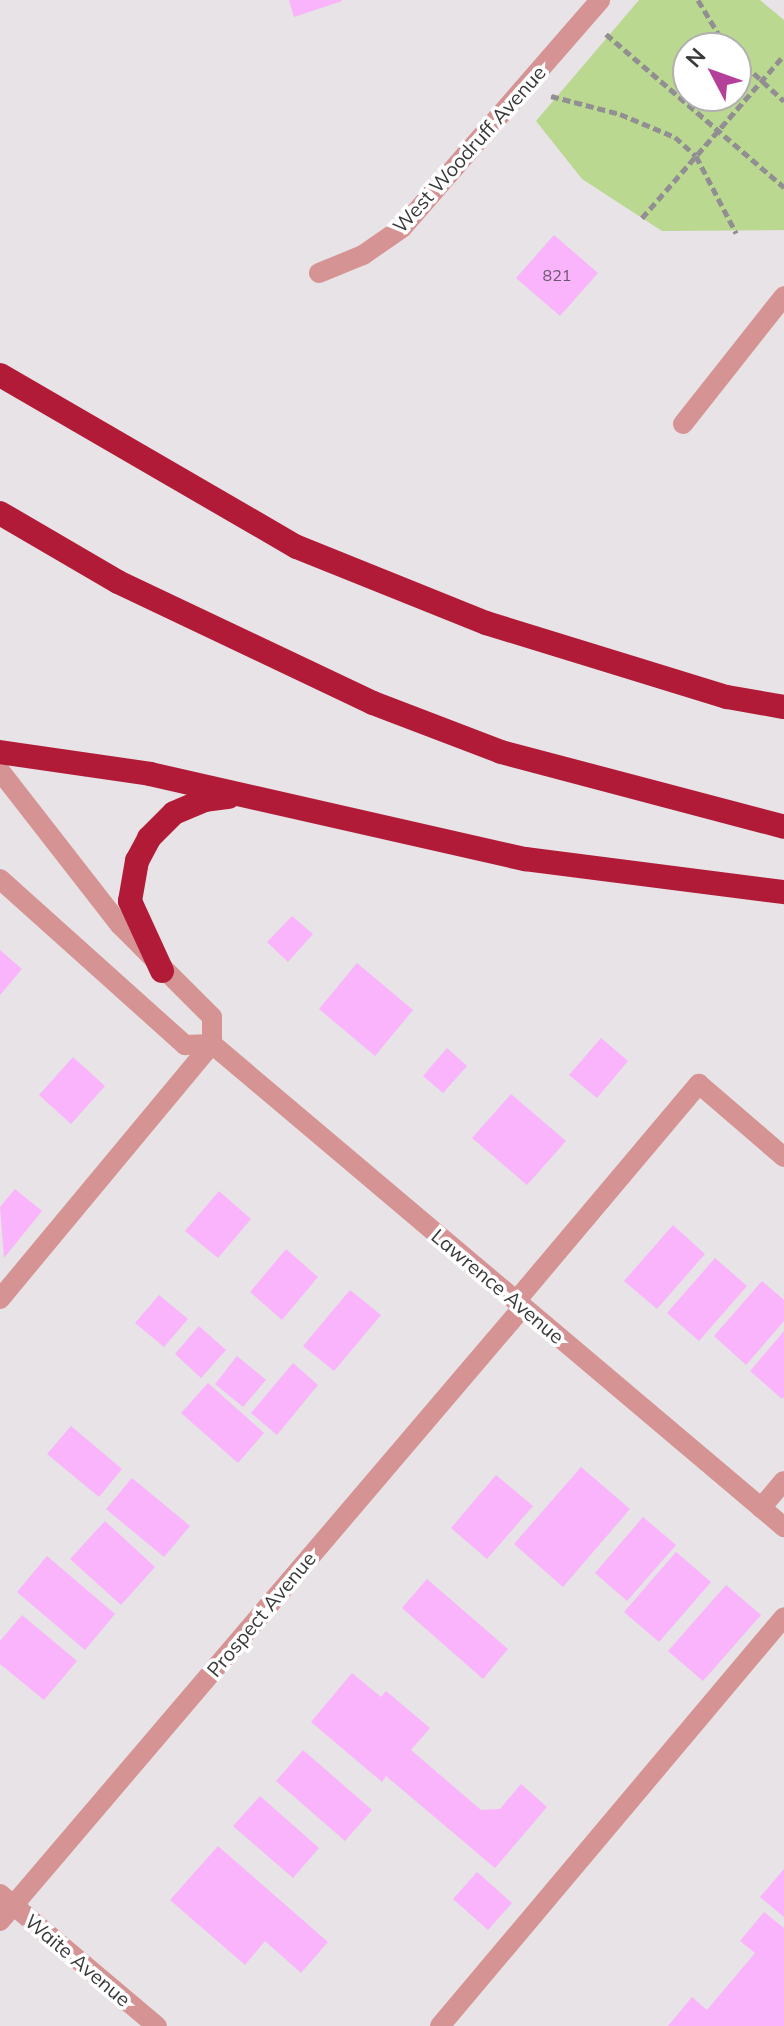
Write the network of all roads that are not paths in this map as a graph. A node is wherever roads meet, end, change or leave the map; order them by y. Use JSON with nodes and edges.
{"nodes":[{"id":1,"x":600,"y":0,"type":"edge"},
{"id":2,"x":319,"y":273,"type":"dead end"},
{"id":3,"x":784,"y":296,"type":"edge"},
{"id":4,"x":0,"y":375,"type":"edge"},
{"id":5,"x":683,"y":424,"type":"dead end"},
{"id":6,"x":0,"y":513,"type":"edge"},
{"id":7,"x":784,"y":707,"type":"edge"},
{"id":8,"x":0,"y":752,"type":"edge"},
{"id":9,"x":0,"y":771,"type":"edge"},
{"id":10,"x":256,"y":798,"type":"junction"},
{"id":11,"x":784,"y":827,"type":"edge"},
{"id":12,"x":0,"y":879,"type":"edge"},
{"id":13,"x":784,"y":892,"type":"edge"},
{"id":14,"x":162,"y":971,"type":"junction"},
{"id":15,"x":212,"y":1044,"type":"junction"},
{"id":16,"x":784,"y":1157,"type":"edge"},
{"id":17,"x":0,"y":1299,"type":"edge"},
{"id":18,"x":519,"y":1304,"type":"junction"},
{"id":19,"x":784,"y":1481,"type":"edge"},
{"id":20,"x":761,"y":1508,"type":"junction"},
{"id":21,"x":784,"y":1527,"type":"edge"},
{"id":22,"x":784,"y":1617,"type":"edge"},
{"id":23,"x":7,"y":1899,"type":"edge"},
{"id":24,"x":0,"y":1921,"type":"edge"},
{"id":25,"x":157,"y":2026,"type":"edge"},
{"id":26,"x":440,"y":2026,"type":"edge"}],
"edges":[{"from":1,"to":2,"type":"street","name":"West Woodruff Avenue"},
{"from":3,"to":5,"type":"street"},
{"from":4,"to":7,"type":"highway"},
{"from":6,"to":11,"type":"highway"},
{"from":8,"to":10,"type":"highway"},
{"from":9,"to":14,"type":"street"},
{"from":10,"to":13,"type":"highway"},
{"from":10,"to":14,"type":"highway"},
{"from":12,"to":15,"type":"street","name":"Lawrence Avenue"},
{"from":14,"to":15,"type":"street"},
{"from":15,"to":17,"type":"street"},
{"from":15,"to":18,"type":"street","name":"Lawrence Avenue"},
{"from":16,"to":18,"type":"street","name":"Prospect Avenue"},
{"from":18,"to":20,"type":"street","name":"Lawrence Avenue"},
{"from":18,"to":23,"type":"street","name":"Prospect Avenue"},
{"from":19,"to":20,"type":"street"},
{"from":20,"to":21,"type":"street","name":"Lawrence Avenue"},
{"from":22,"to":26,"type":"street"},
{"from":23,"to":24,"type":"street","name":"Prospect Avenue"},
{"from":23,"to":25,"type":"street","name":"Waite Avenue"}]}
